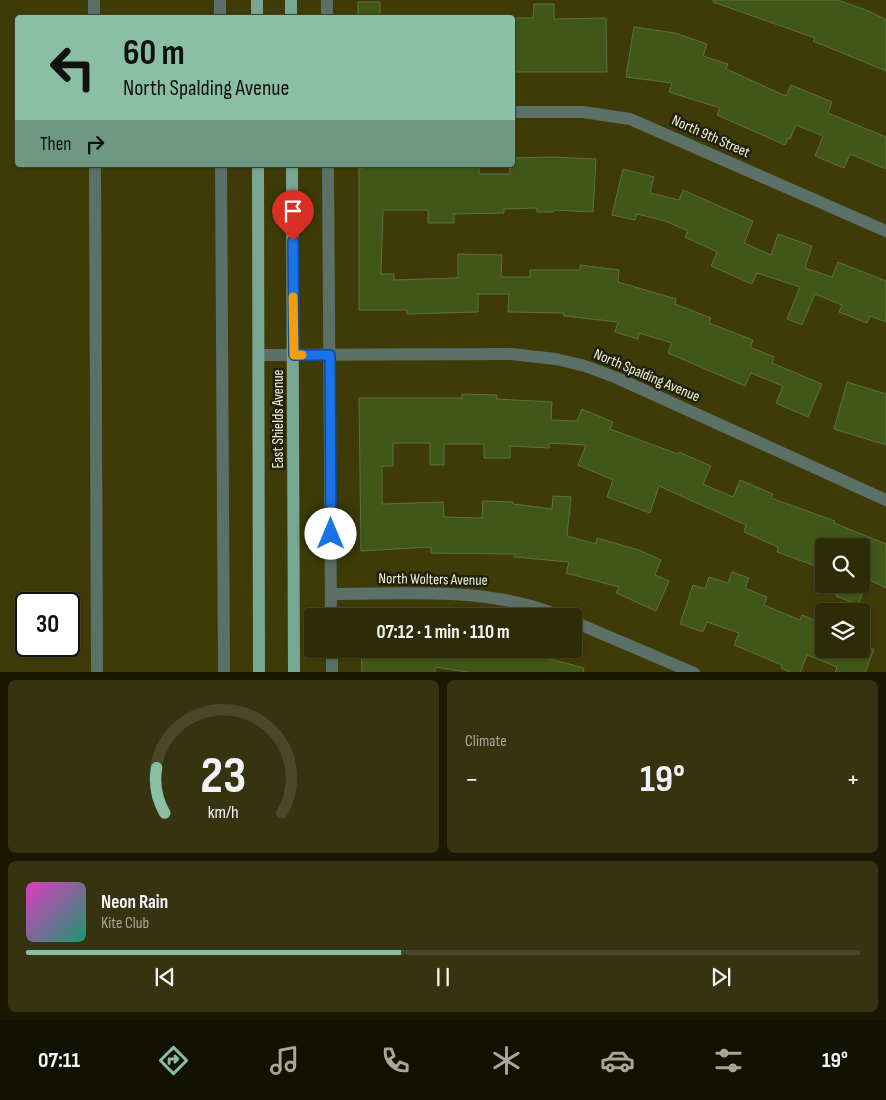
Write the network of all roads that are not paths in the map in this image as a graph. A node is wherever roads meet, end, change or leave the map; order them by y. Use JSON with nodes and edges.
{"nodes":[{"id":1,"x":94,"y":0,"type":"edge"},
{"id":2,"x":220,"y":0,"type":"edge"},
{"id":3,"x":257,"y":0,"type":"edge"},
{"id":4,"x":291,"y":0,"type":"edge"},
{"id":5,"x":327,"y":0,"type":"edge"},
{"id":6,"x":94,"y":15,"type":"edge"},
{"id":7,"x":220,"y":15,"type":"edge"},
{"id":8,"x":257,"y":15,"type":"edge"},
{"id":9,"x":291,"y":15,"type":"edge"},
{"id":10,"x":327,"y":15,"type":"edge"},
{"id":11,"x":515,"y":112,"type":"edge"},
{"id":12,"x":95,"y":167,"type":"edge"},
{"id":13,"x":220,"y":167,"type":"edge"},
{"id":14,"x":258,"y":167,"type":"edge"},
{"id":15,"x":292,"y":167,"type":"edge"},
{"id":16,"x":328,"y":167,"type":"edge"},
{"id":17,"x":886,"y":231,"type":"edge"},
{"id":18,"x":259,"y":355,"type":"junction"},
{"id":19,"x":294,"y":355,"type":"junction"},
{"id":20,"x":330,"y":355,"type":"junction"},
{"id":21,"x":886,"y":500,"type":"edge"},
{"id":22,"x":331,"y":594,"type":"junction"},
{"id":23,"x":332,"y":608,"type":"edge"},
{"id":24,"x":538,"y":608,"type":"edge"},
{"id":25,"x":582,"y":625,"type":"edge"},
{"id":26,"x":332,"y":658,"type":"edge"},
{"id":27,"x":97,"y":672,"type":"edge"},
{"id":28,"x":224,"y":672,"type":"edge"},
{"id":29,"x":259,"y":672,"type":"edge"},
{"id":30,"x":294,"y":672,"type":"edge"},
{"id":31,"x":332,"y":672,"type":"edge"},
{"id":32,"x":694,"y":672,"type":"edge"}],
"edges":[{"from":1,"to":6,"type":"street"},
{"from":2,"to":7,"type":"street"},
{"from":3,"to":8,"type":"main road"},
{"from":4,"to":9,"type":"main road"},
{"from":5,"to":10,"type":"street"},
{"from":11,"to":17,"type":"street","name":"North 9th Street"},
{"from":12,"to":27,"type":"street"},
{"from":13,"to":28,"type":"street"},
{"from":14,"to":18,"type":"main road","name":"East Shields Avenue"},
{"from":15,"to":19,"type":"main road","name":"East Shields Avenue"},
{"from":16,"to":20,"type":"street"},
{"from":18,"to":19,"type":"street","name":"North Spalding Avenue"},
{"from":18,"to":29,"type":"main road","name":"East Shields Avenue"},
{"from":19,"to":20,"type":"street","name":"North Spalding Avenue"},
{"from":19,"to":30,"type":"main road","name":"East Shields Avenue"},
{"from":20,"to":21,"type":"street","name":"North Spalding Avenue"},
{"from":20,"to":22,"type":"street"},
{"from":22,"to":23,"type":"street"},
{"from":22,"to":24,"type":"street","name":"North Wolters Avenue"},
{"from":25,"to":32,"type":"street"},
{"from":26,"to":31,"type":"street"}]}
